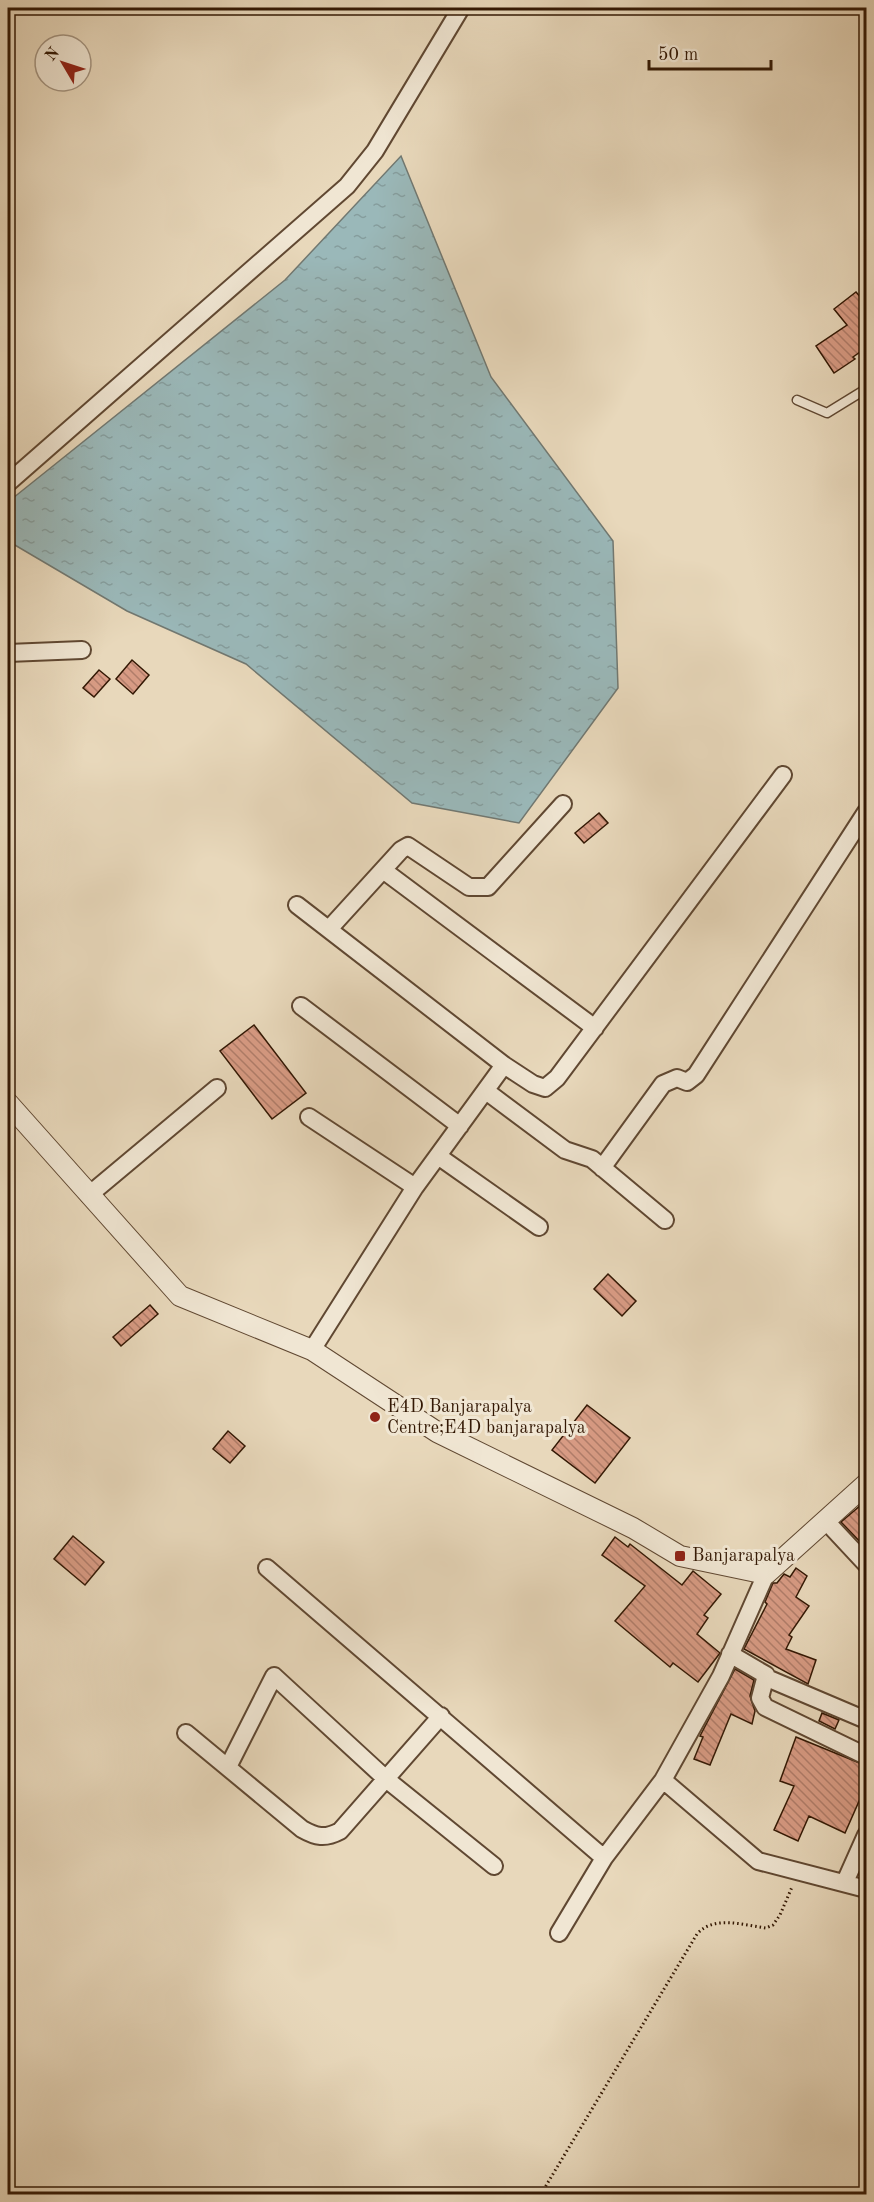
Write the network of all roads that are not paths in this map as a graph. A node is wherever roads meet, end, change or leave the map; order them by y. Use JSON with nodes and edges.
{"nodes":[{"id":1,"x":461,"y":8,"type":"edge"},
{"id":2,"x":867,"y":389,"type":"edge"},
{"id":3,"x":797,"y":400,"type":"dead end"},
{"id":4,"x":8,"y":483,"type":"edge"},
{"id":5,"x":82,"y":651,"type":"dead end"},
{"id":6,"x":8,"y":653,"type":"edge"},
{"id":7,"x":783,"y":775,"type":"dead end"},
{"id":8,"x":563,"y":804,"type":"dead end"},
{"id":9,"x":867,"y":812,"type":"edge"},
{"id":10,"x":383,"y":870,"type":"junction"},
{"id":11,"x":297,"y":905,"type":"dead end"},
{"id":12,"x":329,"y":929,"type":"junction"},
{"id":13,"x":301,"y":1006,"type":"dead end"},
{"id":14,"x":595,"y":1028,"type":"junction"},
{"id":15,"x":504,"y":1065,"type":"junction"},
{"id":16,"x":217,"y":1088,"type":"dead end"},
{"id":17,"x":486,"y":1090,"type":"junction"},
{"id":18,"x":8,"y":1103,"type":"edge"},
{"id":19,"x":309,"y":1117,"type":"dead end"},
{"id":20,"x":460,"y":1126,"type":"junction"},
{"id":21,"x":438,"y":1156,"type":"junction"},
{"id":22,"x":602,"y":1168,"type":"junction"},
{"id":23,"x":415,"y":1186,"type":"junction"},
{"id":24,"x":89,"y":1195,"type":"junction"},
{"id":25,"x":665,"y":1220,"type":"dead end"},
{"id":26,"x":539,"y":1227,"type":"dead end"},
{"id":27,"x":312,"y":1350,"type":"junction"},
{"id":28,"x":867,"y":1484,"type":"edge"},
{"id":29,"x":825,"y":1520,"type":"junction"},
{"id":30,"x":867,"y":1564,"type":"edge"},
{"id":31,"x":267,"y":1569,"type":"dead end"},
{"id":32,"x":766,"y":1574,"type":"junction"},
{"id":33,"x":730,"y":1654,"type":"junction"},
{"id":34,"x":767,"y":1678,"type":"junction"},
{"id":35,"x":441,"y":1716,"type":"junction"},
{"id":36,"x":867,"y":1720,"type":"edge"},
{"id":37,"x":186,"y":1733,"type":"dead end"},
{"id":38,"x":867,"y":1756,"type":"edge"},
{"id":39,"x":228,"y":1767,"type":"junction"},
{"id":40,"x":386,"y":1779,"type":"junction"},
{"id":41,"x":663,"y":1780,"type":"junction"},
{"id":42,"x":867,"y":1835,"type":"edge"},
{"id":43,"x":604,"y":1858,"type":"junction"},
{"id":44,"x":494,"y":1866,"type":"dead end"},
{"id":45,"x":845,"y":1882,"type":"junction"},
{"id":46,"x":867,"y":1889,"type":"edge"},
{"id":47,"x":559,"y":1933,"type":"dead end"}],
"edges":[{"from":1,"to":4,"type":"street"},
{"from":2,"to":3,"type":"lane"},
{"from":5,"to":6,"type":"street"},
{"from":7,"to":14,"type":"street"},
{"from":8,"to":10,"type":"street"},
{"from":9,"to":22,"type":"street"},
{"from":10,"to":12,"type":"street"},
{"from":10,"to":14,"type":"street"},
{"from":11,"to":12,"type":"street"},
{"from":12,"to":15,"type":"street"},
{"from":13,"to":20,"type":"street"},
{"from":14,"to":15,"type":"street"},
{"from":15,"to":17,"type":"street"},
{"from":16,"to":24,"type":"street"},
{"from":17,"to":20,"type":"street"},
{"from":17,"to":22,"type":"street"},
{"from":18,"to":24,"type":"street"},
{"from":19,"to":23,"type":"street"},
{"from":20,"to":21,"type":"street"},
{"from":21,"to":23,"type":"street"},
{"from":21,"to":26,"type":"street"},
{"from":22,"to":25,"type":"street"},
{"from":23,"to":27,"type":"street"},
{"from":24,"to":27,"type":"street"},
{"from":27,"to":32,"type":"street"},
{"from":28,"to":29,"type":"street"},
{"from":29,"to":30,"type":"street"},
{"from":29,"to":32,"type":"street"},
{"from":31,"to":35,"type":"street"},
{"from":32,"to":33,"type":"street"},
{"from":33,"to":34,"type":"street"},
{"from":33,"to":41,"type":"street"},
{"from":34,"to":36,"type":"street"},
{"from":34,"to":38,"type":"street"},
{"from":35,"to":40,"type":"street"},
{"from":35,"to":43,"type":"street"},
{"from":37,"to":39,"type":"street"},
{"from":39,"to":40,"type":"street"},
{"from":39,"to":40,"type":"street"},
{"from":40,"to":44,"type":"street"},
{"from":41,"to":43,"type":"street"},
{"from":41,"to":45,"type":"street"},
{"from":42,"to":45,"type":"street"},
{"from":43,"to":47,"type":"street"},
{"from":45,"to":46,"type":"street"}]}
